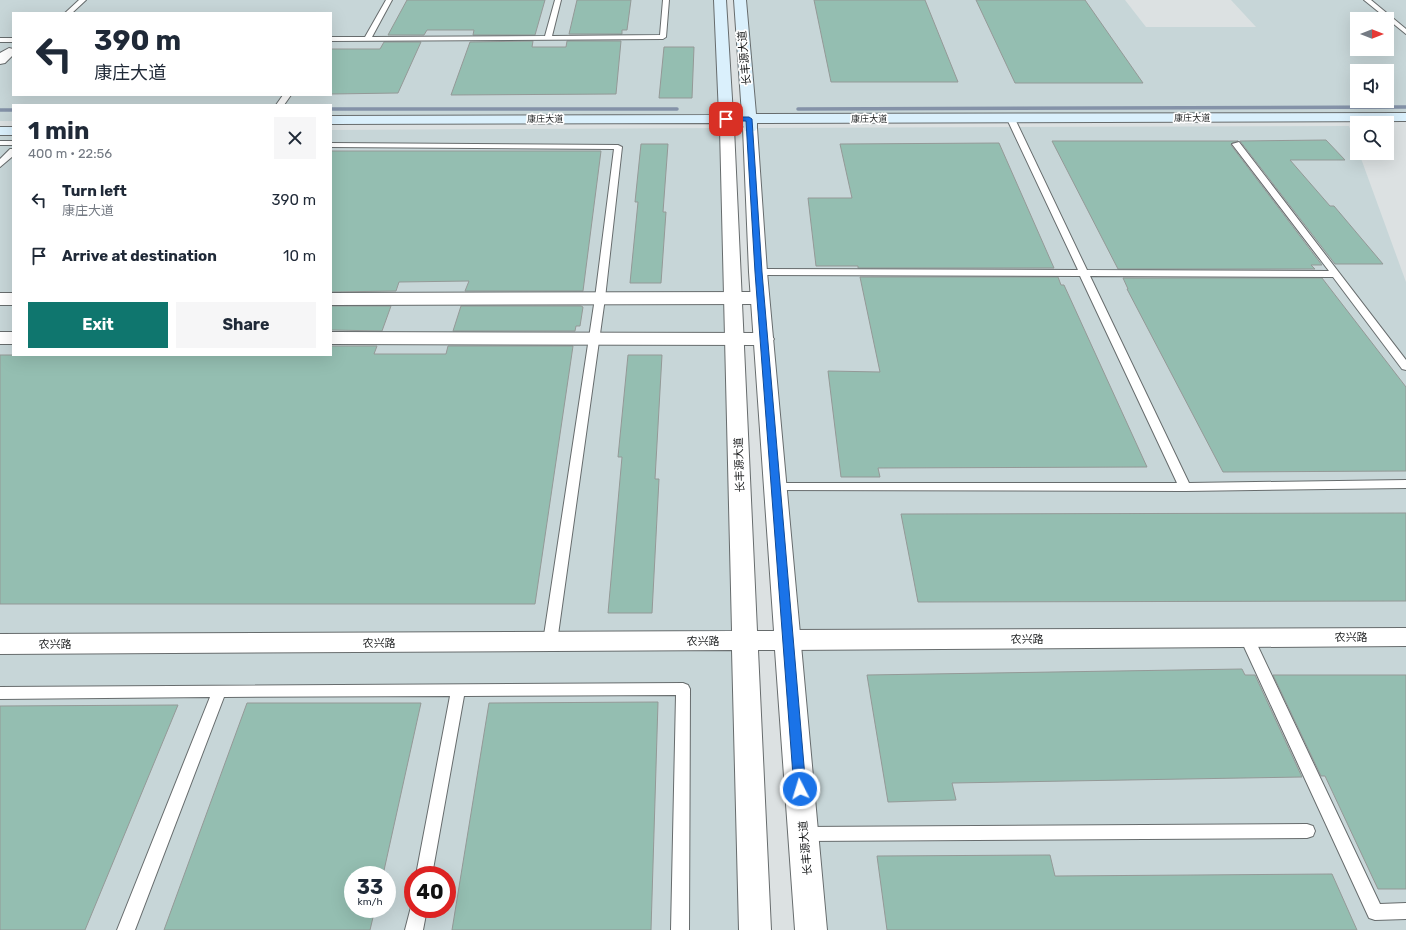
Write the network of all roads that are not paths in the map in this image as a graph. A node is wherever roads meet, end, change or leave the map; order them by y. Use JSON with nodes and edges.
{"nodes":[{"id":1,"x":83,"y":0,"type":"edge"},
{"id":2,"x":389,"y":0,"type":"edge"},
{"id":3,"x":558,"y":0,"type":"edge"},
{"id":4,"x":666,"y":0,"type":"edge"},
{"id":5,"x":720,"y":0,"type":"edge"},
{"id":6,"x":740,"y":0,"type":"edge"},
{"id":7,"x":1367,"y":0,"type":"edge"},
{"id":8,"x":69,"y":12,"type":"edge"},
{"id":9,"x":1406,"y":32,"type":"edge"},
{"id":10,"x":332,"y":38,"type":"edge"},
{"id":11,"x":368,"y":38,"type":"junction"},
{"id":12,"x":548,"y":38,"type":"junction"},
{"id":13,"x":0,"y":40,"type":"edge"},
{"id":14,"x":7,"y":50,"type":"edge"},
{"id":15,"x":286,"y":96,"type":"edge"},
{"id":16,"x":280,"y":104,"type":"edge"},
{"id":17,"x":1406,"y":117,"type":"edge"},
{"id":18,"x":332,"y":120,"type":"edge"},
{"id":19,"x":0,"y":121,"type":"edge"},
{"id":20,"x":12,"y":121,"type":"edge"},
{"id":21,"x":750,"y":123,"type":"junction"},
{"id":22,"x":1012,"y":123,"type":"junction"},
{"id":23,"x":727,"y":124,"type":"junction"},
{"id":24,"x":1350,"y":126,"type":"edge"},
{"id":25,"x":1394,"y":126,"type":"edge"},
{"id":26,"x":1406,"y":126,"type":"edge"},
{"id":27,"x":332,"y":130,"type":"edge"},
{"id":28,"x":0,"y":131,"type":"edge"},
{"id":29,"x":12,"y":131,"type":"edge"},
{"id":30,"x":0,"y":143,"type":"edge"},
{"id":31,"x":12,"y":144,"type":"edge"},
{"id":32,"x":1236,"y":144,"type":"dead end"},
{"id":33,"x":332,"y":145,"type":"edge"},
{"id":34,"x":12,"y":152,"type":"edge"},
{"id":35,"x":0,"y":164,"type":"edge"},
{"id":36,"x":758,"y":272,"type":"junction"},
{"id":37,"x":1083,"y":272,"type":"junction"},
{"id":38,"x":1336,"y":274,"type":"junction"},
{"id":39,"x":600,"y":298,"type":"junction"},
{"id":40,"x":733,"y":298,"type":"junction"},
{"id":41,"x":760,"y":298,"type":"junction"},
{"id":42,"x":0,"y":299,"type":"edge"},
{"id":43,"x":12,"y":299,"type":"edge"},
{"id":44,"x":332,"y":299,"type":"edge"},
{"id":45,"x":0,"y":338,"type":"edge"},
{"id":46,"x":12,"y":338,"type":"edge"},
{"id":47,"x":332,"y":338,"type":"edge"},
{"id":48,"x":594,"y":338,"type":"junction"},
{"id":49,"x":734,"y":339,"type":"junction"},
{"id":50,"x":764,"y":339,"type":"junction"},
{"id":51,"x":1406,"y":367,"type":"edge"},
{"id":52,"x":1406,"y":484,"type":"edge"},
{"id":53,"x":776,"y":487,"type":"junction"},
{"id":54,"x":1185,"y":487,"type":"junction"},
{"id":55,"x":1406,"y":637,"type":"edge"},
{"id":56,"x":1248,"y":638,"type":"junction"},
{"id":57,"x":788,"y":640,"type":"junction"},
{"id":58,"x":745,"y":641,"type":"junction"},
{"id":59,"x":550,"y":642,"type":"junction"},
{"id":60,"x":0,"y":644,"type":"edge"},
{"id":61,"x":458,"y":690,"type":"junction"},
{"id":62,"x":219,"y":692,"type":"junction"},
{"id":63,"x":0,"y":693,"type":"edge"},
{"id":64,"x":1308,"y":831,"type":"dead end"},
{"id":65,"x":804,"y":834,"type":"junction"},
{"id":66,"x":426,"y":866,"type":"edge"},
{"id":67,"x":1406,"y":911,"type":"edge"},
{"id":68,"x":416,"y":918,"type":"edge"},
{"id":69,"x":126,"y":930,"type":"edge"},
{"id":70,"x":414,"y":930,"type":"edge"},
{"id":71,"x":680,"y":930,"type":"edge"},
{"id":72,"x":755,"y":930,"type":"edge"},
{"id":73,"x":811,"y":930,"type":"edge"}],
"edges":[{"from":1,"to":8,"type":"lane"},
{"from":2,"to":11,"type":"lane"},
{"from":3,"to":12,"type":"lane"},
{"from":4,"to":12,"type":"lane"},
{"from":5,"to":23,"type":"main road","name":"长丰源大道"},
{"from":6,"to":21,"type":"main road","name":"长丰源大道"},
{"from":7,"to":9,"type":"lane"},
{"from":10,"to":11,"type":"lane"},
{"from":11,"to":12,"type":"lane"},
{"from":13,"to":14,"type":"lane"},
{"from":15,"to":16,"type":"lane"},
{"from":17,"to":22,"type":"main road","name":"康庄大道"},
{"from":18,"to":23,"type":"main road","name":"康庄大道"},
{"from":19,"to":20,"type":"main road"},
{"from":21,"to":22,"type":"main road","name":"康庄大道"},
{"from":21,"to":23,"type":"main road","name":"康庄大道"},
{"from":21,"to":36,"type":"street","name":"长丰源大道"},
{"from":22,"to":24,"type":"main road","name":"康庄大道"},
{"from":22,"to":37,"type":"lane"},
{"from":23,"to":27,"type":"main road","name":"康庄大道"},
{"from":23,"to":40,"type":"street","name":"长丰源大道"},
{"from":25,"to":26,"type":"main road"},
{"from":28,"to":29,"type":"main road"},
{"from":30,"to":31,"type":"lane"},
{"from":32,"to":38,"type":"lane"},
{"from":33,"to":39,"type":"lane"},
{"from":34,"to":35,"type":"lane"},
{"from":36,"to":37,"type":"lane"},
{"from":36,"to":41,"type":"street","name":"长丰源大道"},
{"from":37,"to":38,"type":"lane"},
{"from":37,"to":54,"type":"lane"},
{"from":38,"to":51,"type":"lane"},
{"from":39,"to":40,"type":"street"},
{"from":39,"to":44,"type":"street"},
{"from":39,"to":48,"type":"lane"},
{"from":40,"to":41,"type":"street"},
{"from":40,"to":49,"type":"street","name":"长丰源大道"},
{"from":41,"to":50,"type":"street","name":"长丰源大道"},
{"from":42,"to":43,"type":"street"},
{"from":45,"to":46,"type":"street"},
{"from":47,"to":48,"type":"street"},
{"from":48,"to":49,"type":"street"},
{"from":48,"to":59,"type":"lane"},
{"from":49,"to":50,"type":"street"},
{"from":49,"to":58,"type":"street","name":"长丰源大道"},
{"from":50,"to":53,"type":"street","name":"长丰源大道"},
{"from":52,"to":54,"type":"lane"},
{"from":53,"to":54,"type":"lane"},
{"from":53,"to":57,"type":"street","name":"长丰源大道"},
{"from":55,"to":56,"type":"street","name":"农兴路"},
{"from":56,"to":57,"type":"street","name":"农兴路"},
{"from":56,"to":67,"type":"lane"},
{"from":57,"to":58,"type":"street","name":"农兴路"},
{"from":57,"to":65,"type":"street","name":"长丰源大道"},
{"from":58,"to":59,"type":"street","name":"农兴路"},
{"from":58,"to":72,"type":"street","name":"长丰源大道"},
{"from":59,"to":60,"type":"street","name":"农兴路"},
{"from":61,"to":62,"type":"lane"},
{"from":61,"to":66,"type":"lane"},
{"from":61,"to":71,"type":"lane"},
{"from":62,"to":63,"type":"lane"},
{"from":62,"to":69,"type":"lane"},
{"from":64,"to":65,"type":"lane"},
{"from":65,"to":73,"type":"street","name":"长丰源大道"},
{"from":68,"to":70,"type":"lane"}]}
